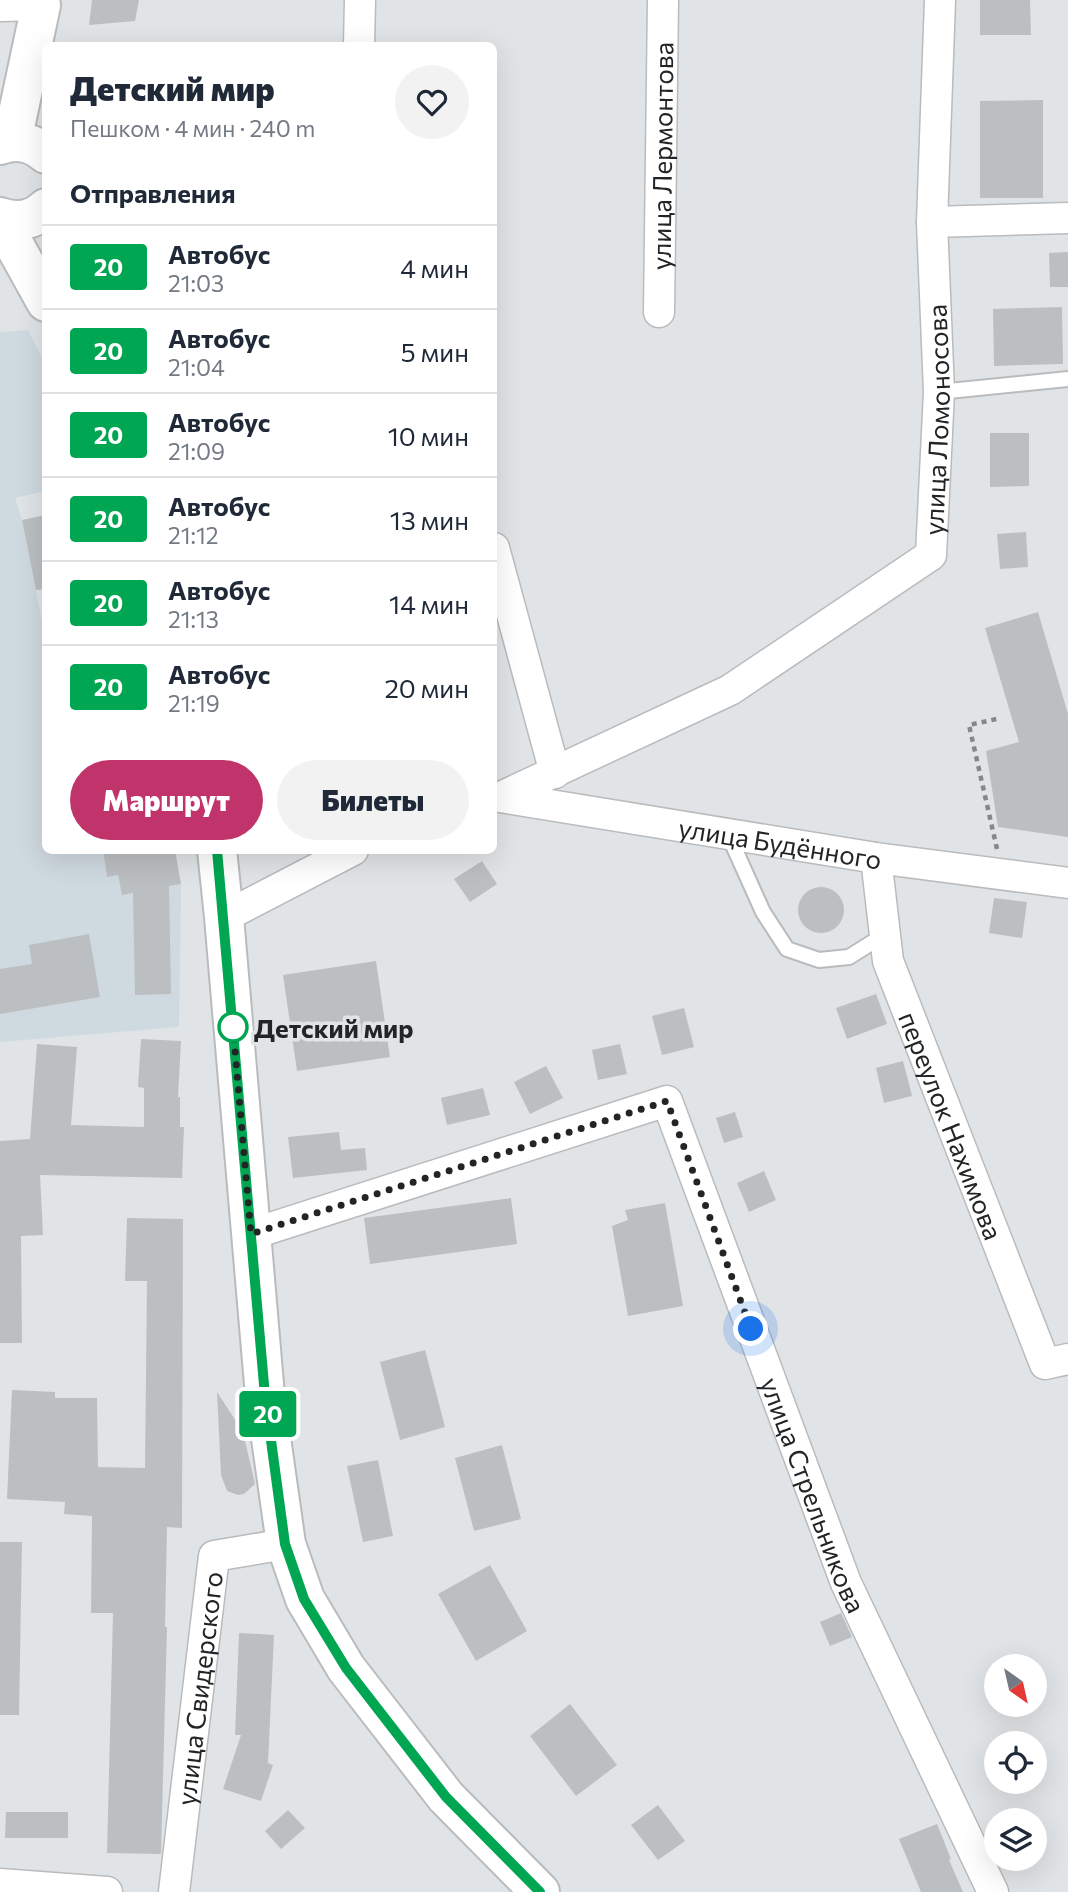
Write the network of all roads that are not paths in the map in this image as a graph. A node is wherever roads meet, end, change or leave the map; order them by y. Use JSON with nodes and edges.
{"nodes":[{"id":1,"x":360,"y":0,"type":"edge"},
{"id":2,"x":663,"y":0,"type":"edge"},
{"id":3,"x":940,"y":0,"type":"edge"},
{"id":4,"x":41,"y":2,"type":"edge"},
{"id":5,"x":0,"y":6,"type":"edge"},
{"id":6,"x":43,"y":42,"type":"edge"},
{"id":7,"x":359,"y":42,"type":"edge"},
{"id":8,"x":17,"y":141,"type":"edge"},
{"id":9,"x":42,"y":217,"type":"edge"},
{"id":10,"x":0,"y":218,"type":"edge"},
{"id":11,"x":1068,"y":218,"type":"edge"},
{"id":12,"x":932,"y":222,"type":"junction"},
{"id":13,"x":26,"y":286,"type":"edge"},
{"id":14,"x":659,"y":312,"type":"dead end"},
{"id":15,"x":1068,"y":379,"type":"edge"},
{"id":16,"x":939,"y":391,"type":"junction"},
{"id":17,"x":497,"y":559,"type":"edge"},
{"id":18,"x":555,"y":773,"type":"junction"},
{"id":19,"x":498,"y":798,"type":"edge"},
{"id":20,"x":728,"y":833,"type":"junction"},
{"id":21,"x":217,"y":854,"type":"edge"},
{"id":22,"x":345,"y":854,"type":"edge"},
{"id":23,"x":876,"y":858,"type":"junction"},
{"id":24,"x":1068,"y":883,"type":"edge"},
{"id":25,"x":224,"y":917,"type":"junction"},
{"id":26,"x":884,"y":935,"type":"junction"},
{"id":27,"x":251,"y":1234,"type":"junction"},
{"id":28,"x":1068,"y":1359,"type":"edge"},
{"id":29,"x":285,"y":1544,"type":"junction"},
{"id":30,"x":0,"y":1884,"type":"edge"},
{"id":31,"x":107,"y":1892,"type":"edge"},
{"id":32,"x":174,"y":1892,"type":"edge"},
{"id":33,"x":540,"y":1892,"type":"edge"},
{"id":34,"x":993,"y":1892,"type":"edge"}],
"edges":[{"from":1,"to":7,"type":"street"},
{"from":2,"to":14,"type":"street","name":"улица Лермонтова"},
{"from":3,"to":12,"type":"street","name":"улица Ломоносова"},
{"from":4,"to":5,"type":"street"},
{"from":4,"to":6,"type":"main road"},
{"from":4,"to":8,"type":"main road"},
{"from":9,"to":10,"type":"main road"},
{"from":10,"to":13,"type":"main road"},
{"from":11,"to":12,"type":"street"},
{"from":12,"to":16,"type":"street","name":"улица Ломоносова"},
{"from":15,"to":16,"type":"lane"},
{"from":16,"to":18,"type":"street","name":"улица Ломоносова"},
{"from":17,"to":18,"type":"street"},
{"from":18,"to":19,"type":"street","name":"улица Ломоносова"},
{"from":19,"to":20,"type":"street","name":"улица Будённого"},
{"from":20,"to":23,"type":"street","name":"улица Будённого"},
{"from":20,"to":26,"type":"lane"},
{"from":21,"to":25,"type":"main road"},
{"from":22,"to":25,"type":"street"},
{"from":23,"to":24,"type":"street","name":"улица Будённого"},
{"from":23,"to":26,"type":"street","name":"переулок Нахимова"},
{"from":25,"to":27,"type":"main road"},
{"from":26,"to":28,"type":"street","name":"переулок Нахимова"},
{"from":27,"to":29,"type":"main road"},
{"from":27,"to":34,"type":"street","name":"улица Стрельникова"},
{"from":29,"to":32,"type":"street","name":"улица Свидерского"},
{"from":29,"to":33,"type":"main road"},
{"from":30,"to":31,"type":"street"}]}
